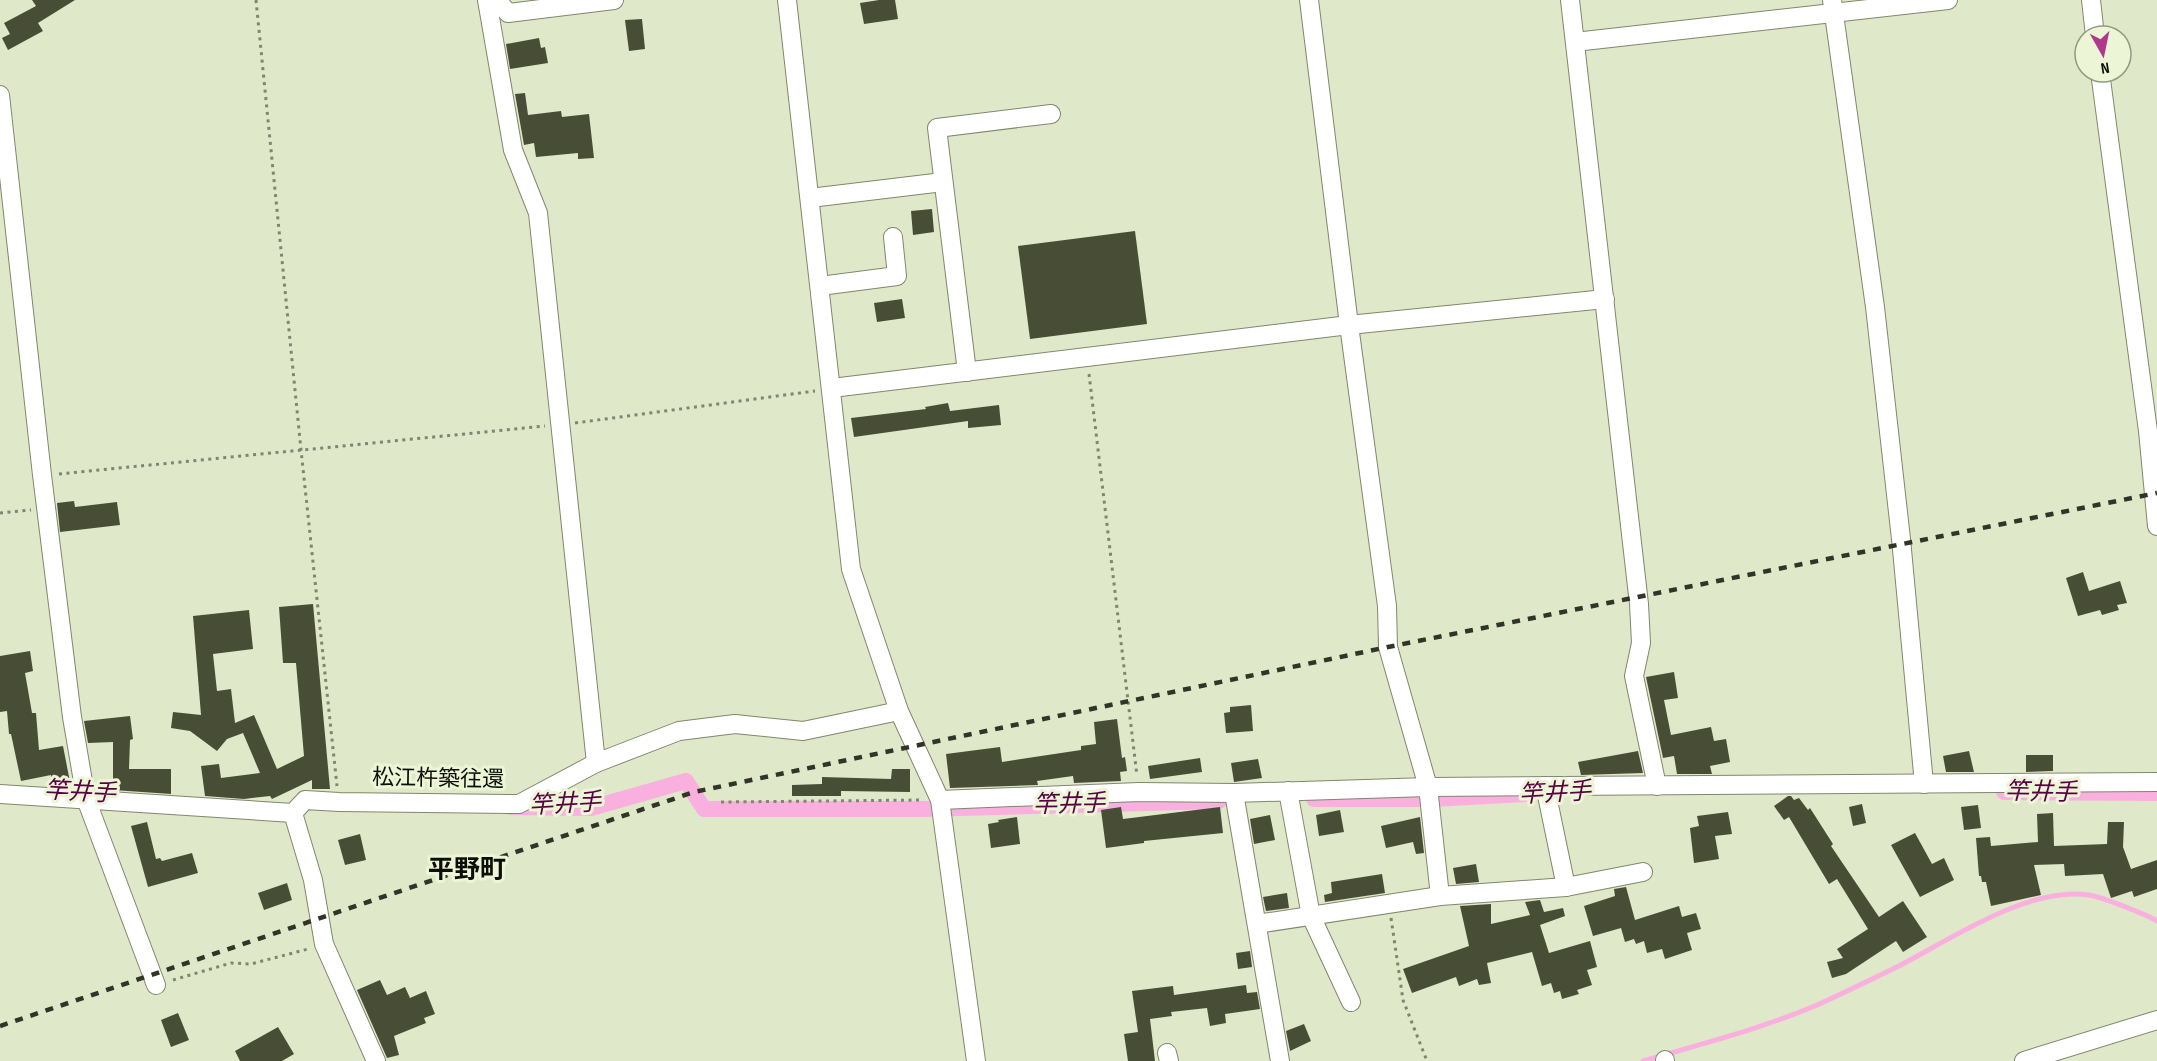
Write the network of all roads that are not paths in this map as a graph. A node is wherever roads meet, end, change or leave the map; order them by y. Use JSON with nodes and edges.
{"nodes":[{"id":1,"x":487,"y":0,"type":"edge"},
{"id":2,"x":497,"y":0,"type":"edge"},
{"id":3,"x":614,"y":0,"type":"edge"},
{"id":4,"x":788,"y":0,"type":"edge"},
{"id":5,"x":1309,"y":0,"type":"edge"},
{"id":6,"x":1570,"y":0,"type":"edge"},
{"id":7,"x":1948,"y":0,"type":"edge"},
{"id":8,"x":2091,"y":0,"type":"edge"},
{"id":9,"x":1832,"y":7,"type":"edge"},
{"id":10,"x":2094,"y":24,"type":"edge"},
{"id":11,"x":1575,"y":42,"type":"junction"},
{"id":12,"x":2102,"y":84,"type":"edge"},
{"id":13,"x":0,"y":95,"type":"edge"},
{"id":14,"x":1051,"y":114,"type":"dead end"},
{"id":15,"x":943,"y":182,"type":"junction"},
{"id":16,"x":810,"y":198,"type":"junction"},
{"id":17,"x":893,"y":237,"type":"dead end"},
{"id":18,"x":820,"y":286,"type":"junction"},
{"id":19,"x":1605,"y":299,"type":"junction"},
{"id":20,"x":1349,"y":325,"type":"junction"},
{"id":21,"x":967,"y":372,"type":"junction"},
{"id":22,"x":832,"y":388,"type":"junction"},
{"id":23,"x":2157,"y":526,"type":"edge"},
{"id":24,"x":899,"y":711,"type":"junction"},
{"id":25,"x":596,"y":763,"type":"junction"},
{"id":26,"x":2157,"y":782,"type":"edge"},
{"id":27,"x":1923,"y":784,"type":"junction"},
{"id":28,"x":1545,"y":786,"type":"junction"},
{"id":29,"x":1657,"y":786,"type":"junction"},
{"id":30,"x":1428,"y":787,"type":"junction"},
{"id":31,"x":1288,"y":791,"type":"junction"},
{"id":32,"x":1234,"y":793,"type":"junction"},
{"id":33,"x":0,"y":794,"type":"edge"},
{"id":34,"x":86,"y":799,"type":"junction"},
{"id":35,"x":939,"y":800,"type":"junction"},
{"id":36,"x":293,"y":813,"type":"junction"},
{"id":37,"x":1643,"y":872,"type":"dead end"},
{"id":38,"x":1566,"y":887,"type":"junction"},
{"id":39,"x":1440,"y":896,"type":"junction"},
{"id":40,"x":1311,"y":916,"type":"junction"},
{"id":41,"x":1257,"y":924,"type":"junction"},
{"id":42,"x":156,"y":985,"type":"road end"},
{"id":43,"x":1351,"y":1002,"type":"dead end"},
{"id":44,"x":2157,"y":1020,"type":"edge"},
{"id":45,"x":376,"y":1061,"type":"edge"},
{"id":46,"x":976,"y":1061,"type":"edge"},
{"id":47,"x":1280,"y":1061,"type":"edge"},
{"id":48,"x":2025,"y":1061,"type":"edge"}],
"edges":[{"from":1,"to":25,"type":"street"},
{"from":2,"to":3,"type":"street"},
{"from":4,"to":16,"type":"street"},
{"from":5,"to":20,"type":"street"},
{"from":6,"to":11,"type":"street"},
{"from":7,"to":9,"type":"street"},
{"from":8,"to":10,"type":"street"},
{"from":9,"to":11,"type":"street"},
{"from":9,"to":27,"type":"street"},
{"from":11,"to":19,"type":"street"},
{"from":12,"to":23,"type":"street"},
{"from":13,"to":34,"type":"street"},
{"from":14,"to":15,"type":"street"},
{"from":15,"to":16,"type":"street"},
{"from":15,"to":21,"type":"street"},
{"from":16,"to":18,"type":"street"},
{"from":17,"to":18,"type":"street"},
{"from":18,"to":22,"type":"street"},
{"from":19,"to":20,"type":"street"},
{"from":19,"to":29,"type":"street"},
{"from":20,"to":21,"type":"street"},
{"from":20,"to":30,"type":"street"},
{"from":21,"to":22,"type":"street"},
{"from":22,"to":24,"type":"street"},
{"from":24,"to":25,"type":"street","name":"松江杵築往還"},
{"from":24,"to":35,"type":"street"},
{"from":25,"to":36,"type":"street","name":"松江杵築往還"},
{"from":26,"to":27,"type":"street"},
{"from":27,"to":29,"type":"street"},
{"from":28,"to":29,"type":"street"},
{"from":28,"to":30,"type":"street"},
{"from":28,"to":38,"type":"street"},
{"from":30,"to":31,"type":"street"},
{"from":30,"to":39,"type":"street"},
{"from":31,"to":32,"type":"street"},
{"from":31,"to":40,"type":"street"},
{"from":32,"to":35,"type":"street"},
{"from":32,"to":41,"type":"street"},
{"from":33,"to":34,"type":"street"},
{"from":34,"to":36,"type":"street"},
{"from":34,"to":42,"type":"street"},
{"from":35,"to":46,"type":"street"},
{"from":36,"to":45,"type":"street"},
{"from":37,"to":38,"type":"street"},
{"from":38,"to":39,"type":"street"},
{"from":39,"to":40,"type":"street"},
{"from":40,"to":41,"type":"street"},
{"from":40,"to":43,"type":"street"},
{"from":41,"to":47,"type":"street"},
{"from":44,"to":48,"type":"street"}]}
